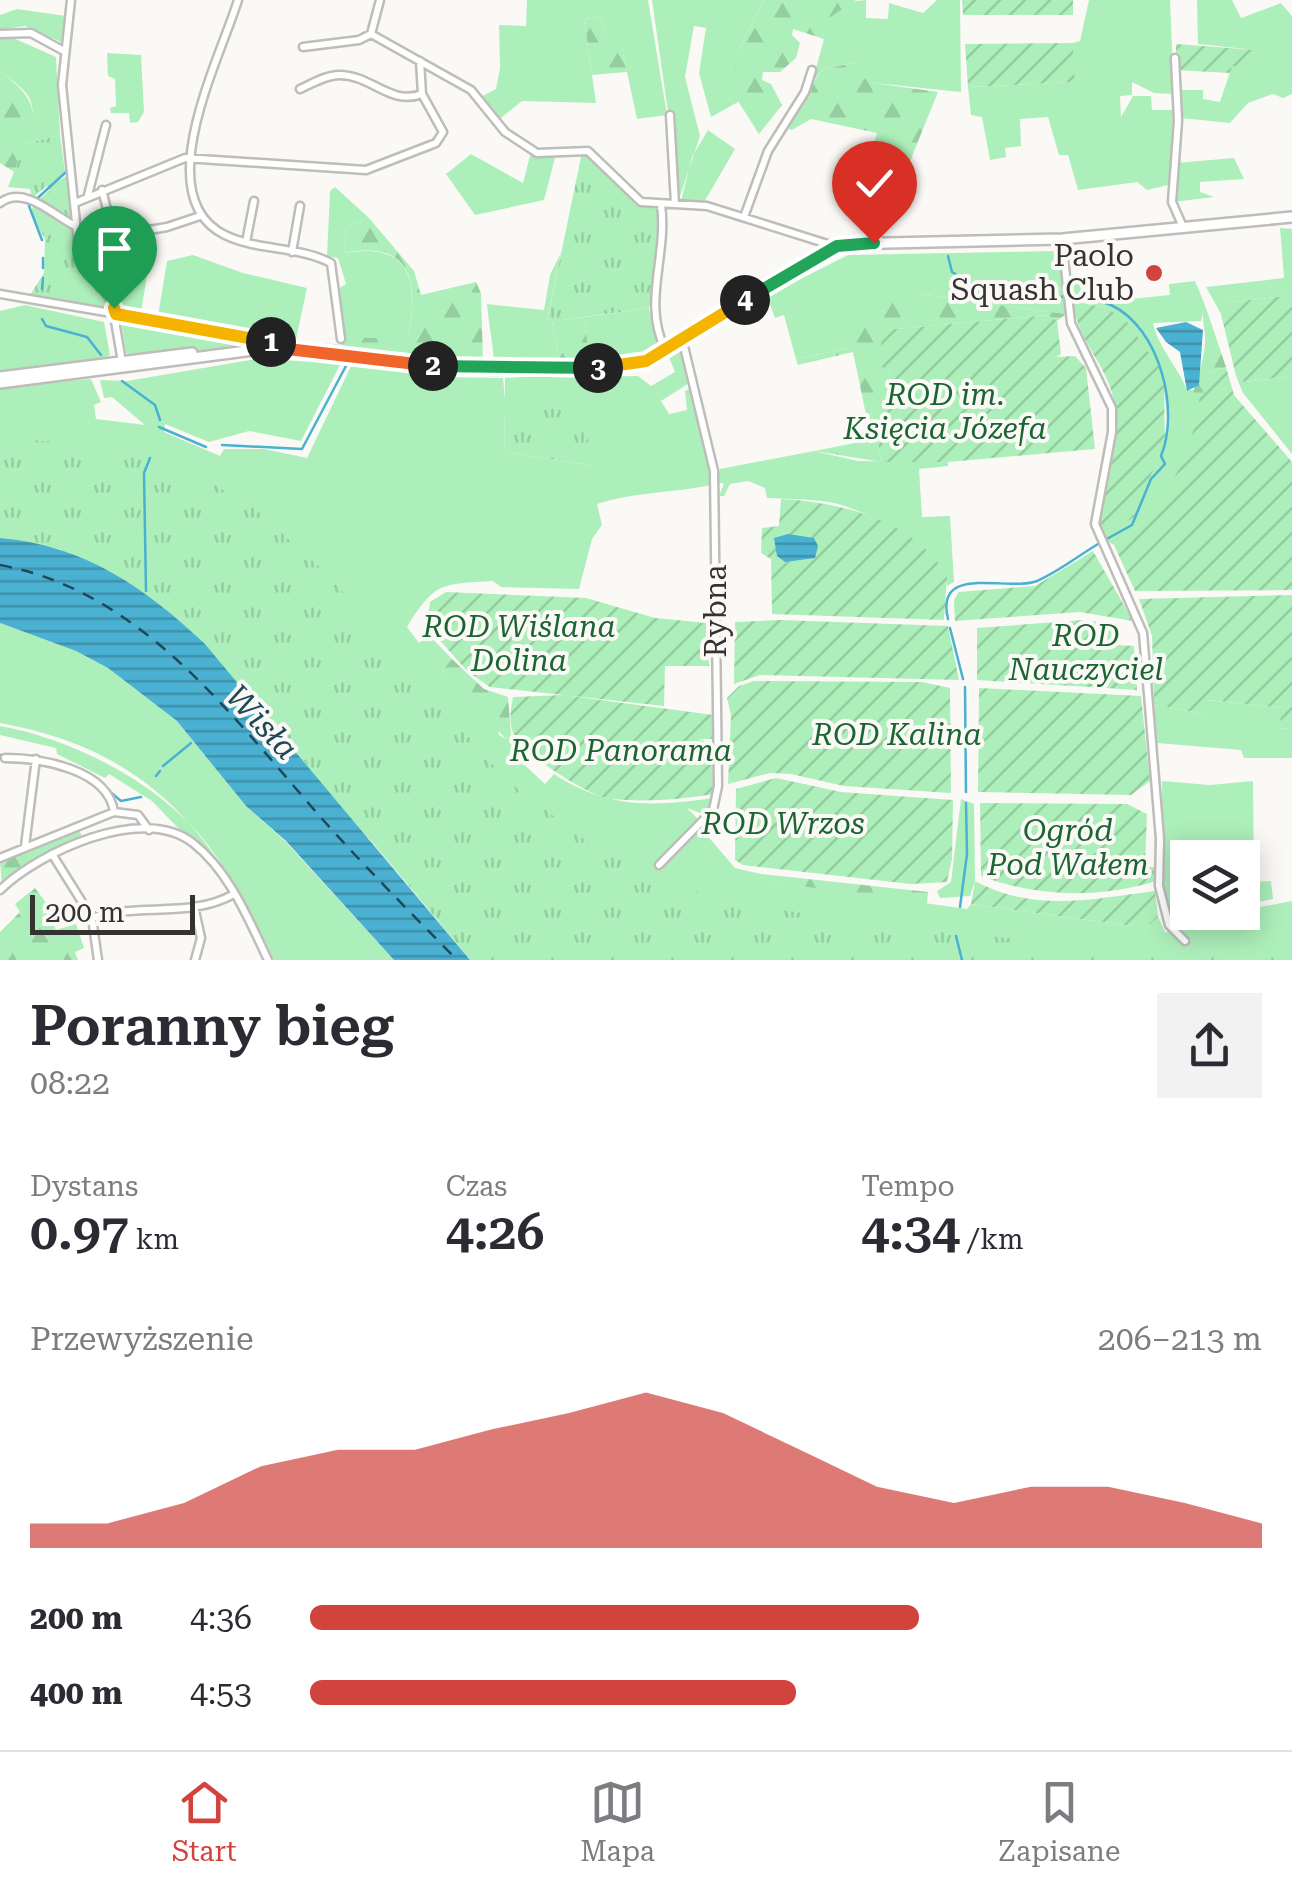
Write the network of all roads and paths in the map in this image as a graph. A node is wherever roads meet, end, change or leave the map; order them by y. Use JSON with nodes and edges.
{"nodes":[{"id":1,"x":71,"y":0,"type":"edge"},
{"id":2,"x":238,"y":0,"type":"edge"},
{"id":3,"x":380,"y":0,"type":"edge"},
{"id":4,"x":0,"y":34,"type":"edge"},
{"id":5,"x":371,"y":34,"type":"junction"},
{"id":6,"x":303,"y":46,"type":"dead end"},
{"id":7,"x":64,"y":52,"type":"junction"},
{"id":8,"x":1175,"y":58,"type":"dead end"},
{"id":9,"x":420,"y":61,"type":"junction"},
{"id":10,"x":812,"y":70,"type":"dead end"},
{"id":11,"x":300,"y":89,"type":"dead end"},
{"id":12,"x":422,"y":94,"type":"junction"},
{"id":13,"x":670,"y":115,"type":"dead end"},
{"id":14,"x":106,"y":125,"type":"dead end"},
{"id":15,"x":192,"y":157,"type":"junction"},
{"id":16,"x":102,"y":190,"type":"junction"},
{"id":17,"x":87,"y":197,"type":"junction"},
{"id":18,"x":254,"y":200,"type":"dead end"},
{"id":19,"x":0,"y":203,"type":"edge"},
{"id":20,"x":74,"y":203,"type":"junction"},
{"id":21,"x":675,"y":204,"type":"junction"},
{"id":22,"x":657,"y":205,"type":"junction"},
{"id":23,"x":300,"y":206,"type":"dead end"},
{"id":24,"x":200,"y":216,"type":"junction"},
{"id":25,"x":744,"y":217,"type":"junction"},
{"id":26,"x":1292,"y":218,"type":"edge"},
{"id":27,"x":77,"y":227,"type":"junction"},
{"id":28,"x":1183,"y":227,"type":"junction"},
{"id":29,"x":1062,"y":238,"type":"junction"},
{"id":30,"x":246,"y":242,"type":"junction"},
{"id":31,"x":837,"y":246,"type":"junction"},
{"id":32,"x":292,"y":252,"type":"junction"},
{"id":33,"x":0,"y":294,"type":"edge"},
{"id":34,"x":116,"y":314,"type":"junction"},
{"id":35,"x":682,"y":338,"type":"junction"},
{"id":36,"x":341,"y":339,"type":"dead end"},
{"id":37,"x":279,"y":348,"type":"junction"},
{"id":38,"x":665,"y":349,"type":"junction"},
{"id":39,"x":122,"y":366,"type":"junction"},
{"id":40,"x":0,"y":380,"type":"edge"},
{"id":41,"x":6,"y":758,"type":"dead end"},
{"id":42,"x":36,"y":760,"type":"junction"},
{"id":43,"x":114,"y":812,"type":"junction"},
{"id":44,"x":149,"y":830,"type":"junction"},
{"id":45,"x":26,"y":846,"type":"junction"},
{"id":46,"x":52,"y":854,"type":"junction"},
{"id":47,"x":0,"y":858,"type":"edge"},
{"id":48,"x":659,"y":865,"type":"dead end"},
{"id":49,"x":0,"y":890,"type":"edge"},
{"id":50,"x":234,"y":894,"type":"junction"},
{"id":51,"x":194,"y":906,"type":"junction"},
{"id":52,"x":92,"y":918,"type":"junction"},
{"id":53,"x":1185,"y":942,"type":"dead end"},
{"id":54,"x":98,"y":960,"type":"edge"},
{"id":55,"x":195,"y":960,"type":"edge"},
{"id":56,"x":268,"y":960,"type":"edge"}],
"edges":[{"from":1,"to":7,"type":"street"},
{"from":2,"to":15,"type":"street"},
{"from":3,"to":5,"type":"street"},
{"from":4,"to":7,"type":"street"},
{"from":5,"to":6,"type":"street"},
{"from":5,"to":9,"type":"street"},
{"from":7,"to":20,"type":"street"},
{"from":8,"to":28,"type":"street"},
{"from":9,"to":12,"type":"street"},
{"from":9,"to":22,"type":"street"},
{"from":10,"to":25,"type":"street"},
{"from":11,"to":12,"type":"street"},
{"from":12,"to":15,"type":"street"},
{"from":13,"to":21,"type":"street"},
{"from":14,"to":17,"type":"street"},
{"from":15,"to":16,"type":"street"},
{"from":15,"to":24,"type":"street"},
{"from":16,"to":17,"type":"street"},
{"from":16,"to":24,"type":"street"},
{"from":17,"to":20,"type":"street"},
{"from":18,"to":30,"type":"street"},
{"from":19,"to":27,"type":"street"},
{"from":20,"to":27,"type":"street"},
{"from":21,"to":22,"type":"street"},
{"from":21,"to":25,"type":"street"},
{"from":22,"to":38,"type":"street"},
{"from":23,"to":32,"type":"street"},
{"from":24,"to":30,"type":"street"},
{"from":25,"to":31,"type":"street"},
{"from":26,"to":28,"type":"main road"},
{"from":27,"to":34,"type":"street"},
{"from":28,"to":29,"type":"main road"},
{"from":29,"to":31,"type":"main road"},
{"from":29,"to":53,"type":"street"},
{"from":30,"to":32,"type":"street"},
{"from":31,"to":35,"type":"main road"},
{"from":32,"to":36,"type":"street"},
{"from":33,"to":34,"type":"street"},
{"from":34,"to":37,"type":"street"},
{"from":34,"to":39,"type":"street"},
{"from":35,"to":38,"type":"main road"},
{"from":35,"to":48,"type":"street","name":"Rybna"},
{"from":37,"to":38,"type":"main road"},
{"from":37,"to":39,"type":"main road"},
{"from":39,"to":40,"type":"main road"},
{"from":39,"to":40,"type":"main road"},
{"from":41,"to":42,"type":"street"},
{"from":42,"to":43,"type":"street"},
{"from":42,"to":45,"type":"street"},
{"from":43,"to":44,"type":"street"},
{"from":43,"to":45,"type":"street"},
{"from":44,"to":46,"type":"street"},
{"from":44,"to":50,"type":"street"},
{"from":45,"to":47,"type":"street"},
{"from":46,"to":49,"type":"street"},
{"from":46,"to":52,"type":"street"},
{"from":50,"to":51,"type":"street"},
{"from":50,"to":56,"type":"street"},
{"from":51,"to":52,"type":"street"},
{"from":51,"to":55,"type":"street"},
{"from":52,"to":54,"type":"street"}]}
